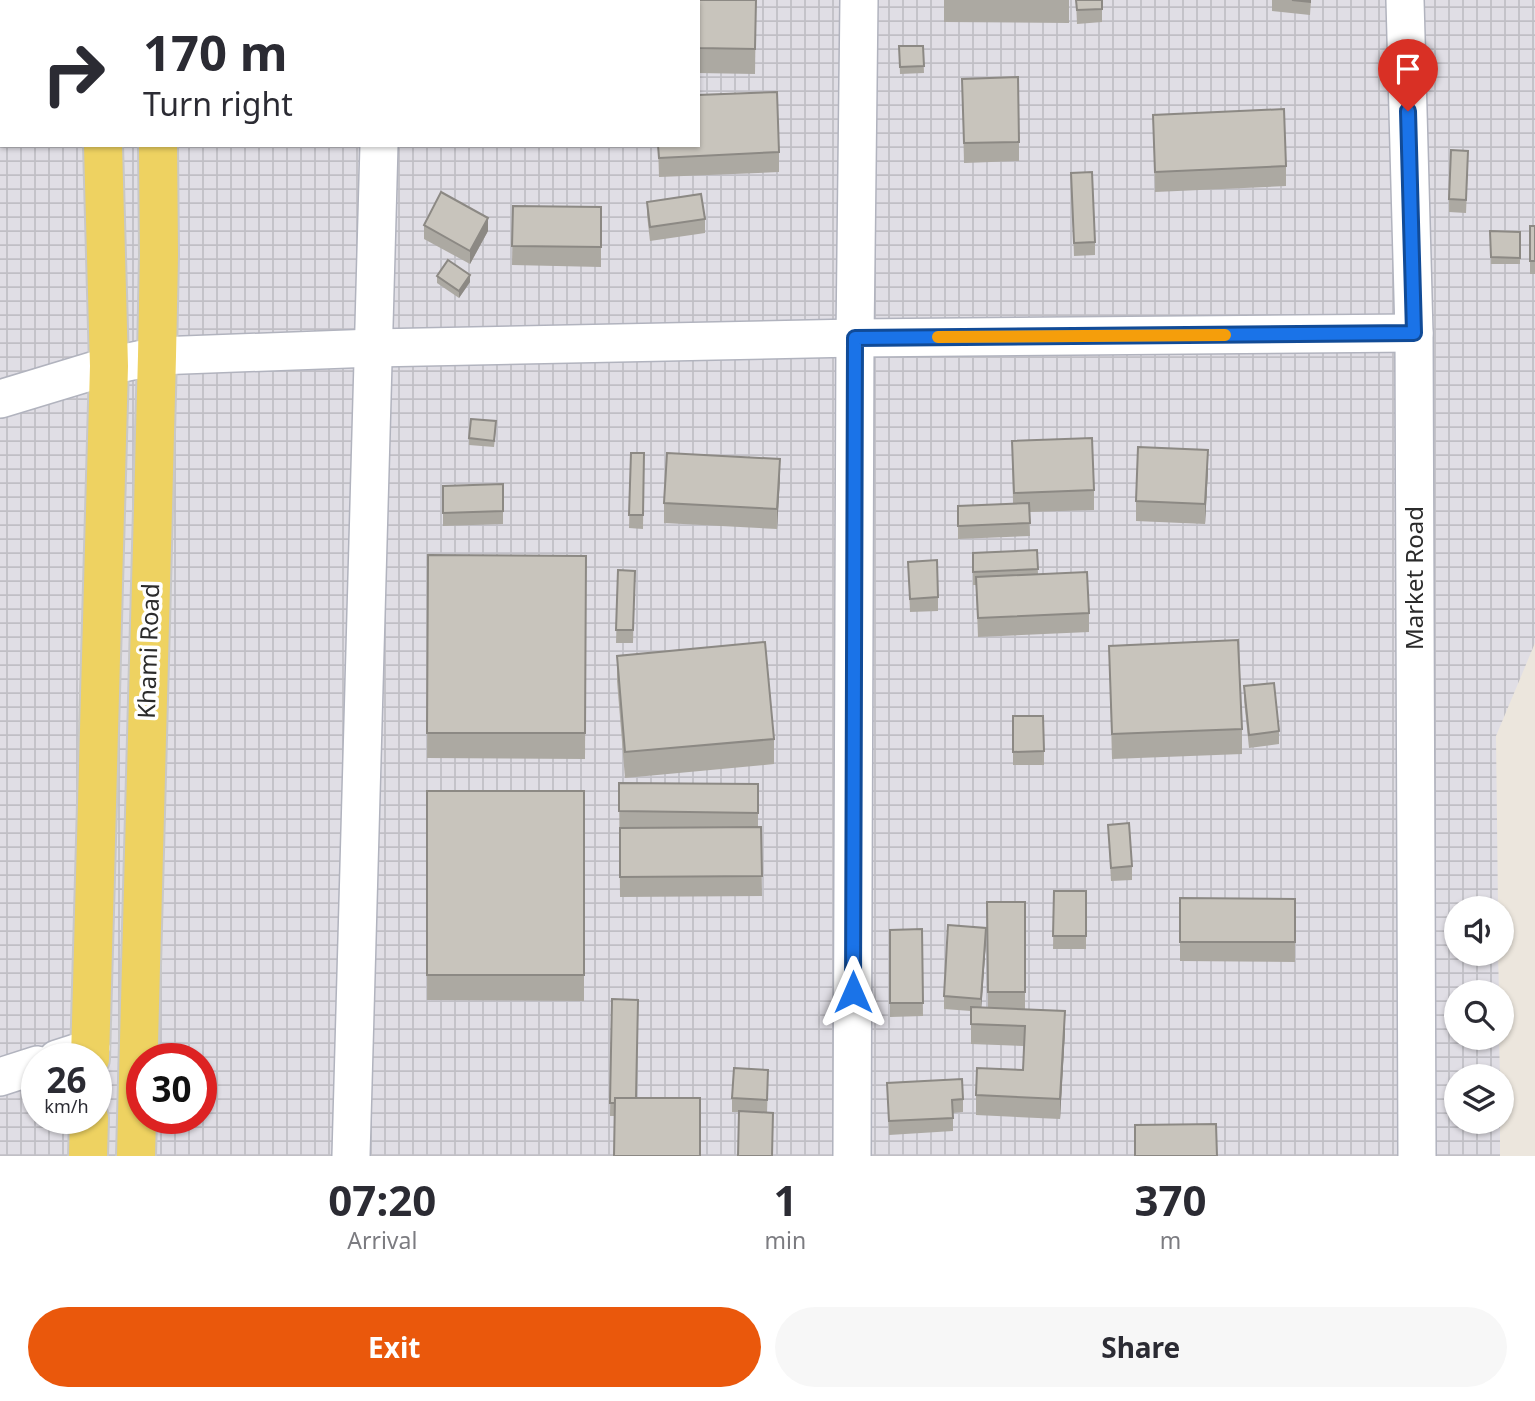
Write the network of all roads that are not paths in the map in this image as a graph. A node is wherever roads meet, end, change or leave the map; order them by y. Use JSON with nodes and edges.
{"nodes":[{"id":1,"x":859,"y":0,"type":"edge"},
{"id":2,"x":1405,"y":0,"type":"edge"},
{"id":3,"x":103,"y":147,"type":"edge"},
{"id":4,"x":158,"y":147,"type":"edge"},
{"id":5,"x":379,"y":147,"type":"edge"},
{"id":6,"x":1414,"y":333,"type":"junction"},
{"id":7,"x":855,"y":338,"type":"junction"},
{"id":8,"x":374,"y":348,"type":"junction"},
{"id":9,"x":157,"y":356,"type":"junction"},
{"id":10,"x":108,"y":366,"type":"junction"},
{"id":11,"x":0,"y":399,"type":"edge"},
{"id":12,"x":80,"y":1043,"type":"edge"},
{"id":13,"x":21,"y":1070,"type":"edge"},
{"id":14,"x":0,"y":1077,"type":"edge"},
{"id":15,"x":89,"y":1134,"type":"edge"},
{"id":16,"x":88,"y":1156,"type":"edge"},
{"id":17,"x":136,"y":1156,"type":"edge"},
{"id":18,"x":351,"y":1156,"type":"edge"},
{"id":19,"x":852,"y":1156,"type":"edge"},
{"id":20,"x":1417,"y":1156,"type":"edge"}],
"edges":[{"from":1,"to":7,"type":"street"},
{"from":2,"to":6,"type":"street","name":"Market Road"},
{"from":3,"to":10,"type":"main road","name":"Khami Road"},
{"from":4,"to":9,"type":"main road","name":"Khami Road"},
{"from":5,"to":8,"type":"street"},
{"from":6,"to":7,"type":"street"},
{"from":6,"to":20,"type":"street","name":"Market Road"},
{"from":7,"to":8,"type":"street"},
{"from":7,"to":19,"type":"street"},
{"from":8,"to":9,"type":"street"},
{"from":8,"to":18,"type":"street"},
{"from":9,"to":10,"type":"street"},
{"from":9,"to":17,"type":"main road","name":"Khami Road"},
{"from":10,"to":11,"type":"street"},
{"from":10,"to":12,"type":"main road","name":"Khami Road"},
{"from":13,"to":14,"type":"street"},
{"from":15,"to":16,"type":"main road"}]}
